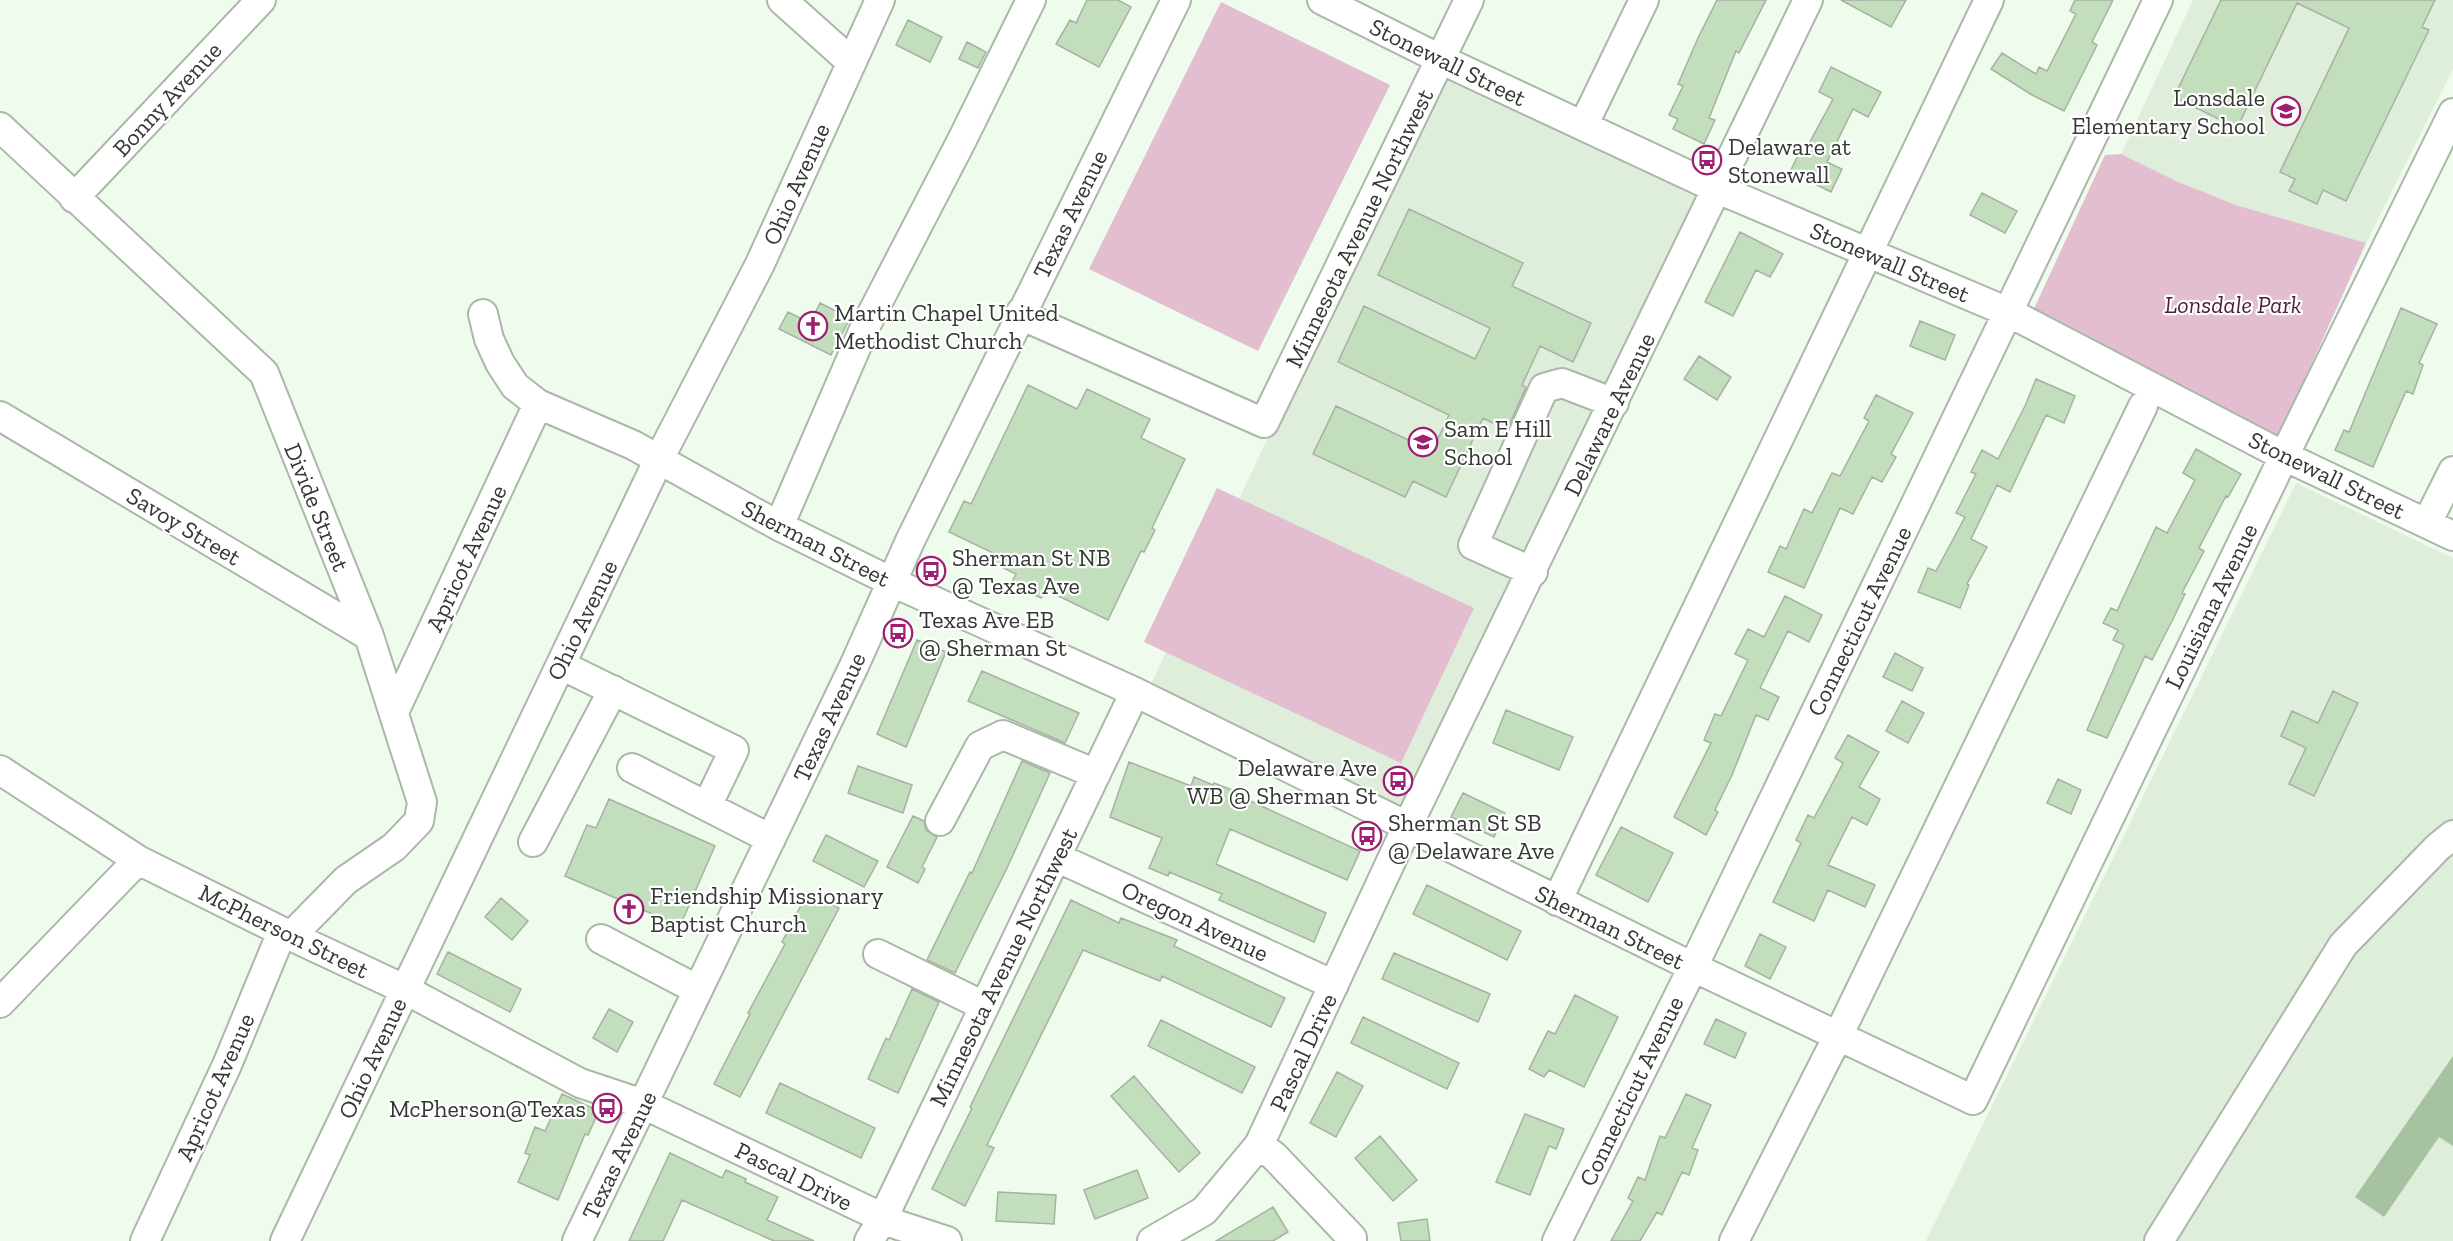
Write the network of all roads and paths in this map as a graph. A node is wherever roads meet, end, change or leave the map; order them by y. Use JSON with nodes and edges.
{"nodes":[{"id":1,"x":261,"y":0,"type":"edge"},
{"id":2,"x":782,"y":0,"type":"edge"},
{"id":3,"x":879,"y":0,"type":"edge"},
{"id":4,"x":1030,"y":0,"type":"edge"},
{"id":5,"x":1176,"y":0,"type":"edge"},
{"id":6,"x":1322,"y":0,"type":"edge"},
{"id":7,"x":1469,"y":0,"type":"edge"},
{"id":8,"x":1644,"y":0,"type":"edge"},
{"id":9,"x":1808,"y":0,"type":"edge"},
{"id":10,"x":1989,"y":0,"type":"edge"},
{"id":11,"x":2158,"y":0,"type":"edge"},
{"id":12,"x":1440,"y":59,"type":"junction"},
{"id":13,"x":850,"y":61,"type":"junction"},
{"id":14,"x":2453,"y":113,"type":"edge"},
{"id":15,"x":1583,"y":126,"type":"junction"},
{"id":16,"x":0,"y":127,"type":"edge"},
{"id":17,"x":1718,"y":189,"type":"junction"},
{"id":18,"x":74,"y":198,"type":"junction"},
{"id":19,"x":1869,"y":253,"type":"junction"},
{"id":20,"x":1021,"y":312,"type":"junction"},
{"id":21,"x":2008,"y":312,"type":"junction"},
{"id":22,"x":483,"y":314,"type":"dead end"},
{"id":23,"x":1614,"y":403,"type":"junction"},
{"id":24,"x":538,"y":404,"type":"junction"},
{"id":25,"x":2143,"y":406,"type":"dead end"},
{"id":26,"x":0,"y":416,"type":"edge"},
{"id":27,"x":2284,"y":456,"type":"junction"},
{"id":28,"x":659,"y":459,"type":"junction"},
{"id":29,"x":2453,"y":471,"type":"edge"},
{"id":30,"x":2427,"y":523,"type":"junction"},
{"id":31,"x":778,"y":526,"type":"junction"},
{"id":32,"x":2453,"y":536,"type":"edge"},
{"id":33,"x":1533,"y":572,"type":"junction"},
{"id":34,"x":892,"y":582,"type":"junction"},
{"id":35,"x":369,"y":636,"type":"junction"},
{"id":36,"x":561,"y":665,"type":"junction"},
{"id":37,"x":613,"y":690,"type":"junction"},
{"id":38,"x":1135,"y":692,"type":"junction"},
{"id":39,"x":394,"y":712,"type":"junction"},
{"id":40,"x":632,"y":768,"type":"dead end"},
{"id":41,"x":0,"y":770,"type":"edge"},
{"id":42,"x":1096,"y":774,"type":"junction"},
{"id":43,"x":707,"y":806,"type":"junction"},
{"id":44,"x":940,"y":821,"type":"dead end"},
{"id":45,"x":1407,"y":827,"type":"junction"},
{"id":46,"x":2453,"y":835,"type":"edge"},
{"id":47,"x":771,"y":839,"type":"junction"},
{"id":48,"x":533,"y":842,"type":"dead end"},
{"id":49,"x":1056,"y":857,"type":"junction"},
{"id":50,"x":138,"y":860,"type":"junction"},
{"id":51,"x":1557,"y":901,"type":"junction"},
{"id":52,"x":287,"y":934,"type":"junction"},
{"id":53,"x":601,"y":939,"type":"dead end"},
{"id":54,"x":878,"y":954,"type":"dead end"},
{"id":55,"x":1693,"y":967,"type":"junction"},
{"id":56,"x":1334,"y":985,"type":"junction"},
{"id":57,"x":404,"y":989,"type":"junction"},
{"id":58,"x":698,"y":990,"type":"junction"},
{"id":59,"x":0,"y":1003,"type":"edge"},
{"id":60,"x":984,"y":1006,"type":"junction"},
{"id":61,"x":1838,"y":1036,"type":"junction"},
{"id":62,"x":1973,"y":1100,"type":"joint"},
{"id":63,"x":643,"y":1104,"type":"junction"},
{"id":64,"x":1259,"y":1145,"type":"junction"},
{"id":65,"x":876,"y":1230,"type":"edge"},
{"id":66,"x":145,"y":1241,"type":"edge"},
{"id":67,"x":285,"y":1241,"type":"edge"},
{"id":68,"x":577,"y":1241,"type":"edge"},
{"id":69,"x":947,"y":1241,"type":"edge"},
{"id":70,"x":1152,"y":1241,"type":"edge"},
{"id":71,"x":1352,"y":1241,"type":"edge"},
{"id":72,"x":1557,"y":1241,"type":"edge"},
{"id":73,"x":1734,"y":1241,"type":"edge"},
{"id":74,"x":2159,"y":1241,"type":"edge"}],
"edges":[{"from":1,"to":18,"type":"street","name":"Bonny Avenue"},
{"from":2,"to":13,"type":"street"},
{"from":3,"to":13,"type":"street","name":"Ohio Avenue"},
{"from":4,"to":31,"type":"street"},
{"from":5,"to":20,"type":"street","name":"Texas Avenue"},
{"from":6,"to":12,"type":"street","name":"Stonewall Street"},
{"from":7,"to":12,"type":"street","name":"Minnesota Avenue Northwest"},
{"from":8,"to":15,"type":"street"},
{"from":9,"to":17,"type":"street","name":"Delaware Avenue"},
{"from":10,"to":19,"type":"street"},
{"from":11,"to":21,"type":"street","name":"Connecticut Avenue"},
{"from":12,"to":15,"type":"street","name":"Stonewall Street"},
{"from":12,"to":20,"type":"street","name":"Minnesota Avenue Northwest"},
{"from":13,"to":28,"type":"street","name":"Ohio Avenue"},
{"from":14,"to":27,"type":"street","name":"Louisiana Avenue"},
{"from":15,"to":17,"type":"street","name":"Stonewall Street"},
{"from":16,"to":18,"type":"street","name":"Divide Street"},
{"from":17,"to":19,"type":"street","name":"Stonewall Street"},
{"from":17,"to":23,"type":"street","name":"Delaware Avenue"},
{"from":18,"to":35,"type":"street","name":"Divide Street"},
{"from":19,"to":21,"type":"street","name":"Stonewall Street"},
{"from":19,"to":51,"type":"street"},
{"from":20,"to":34,"type":"street","name":"Texas Avenue"},
{"from":21,"to":27,"type":"street","name":"Stonewall Street"},
{"from":21,"to":55,"type":"street","name":"Connecticut Avenue"},
{"from":22,"to":24,"type":"street","name":"Sherman Street"},
{"from":23,"to":33,"type":"street","name":"Delaware Avenue"},
{"from":23,"to":33,"type":"street"},
{"from":24,"to":28,"type":"street","name":"Sherman Street"},
{"from":24,"to":39,"type":"street","name":"Apricot Avenue"},
{"from":25,"to":61,"type":"street"},
{"from":26,"to":35,"type":"street","name":"Savoy Street"},
{"from":27,"to":30,"type":"street","name":"Stonewall Street"},
{"from":27,"to":62,"type":"street","name":"Louisiana Avenue"},
{"from":28,"to":31,"type":"street","name":"Sherman Street"},
{"from":28,"to":36,"type":"street","name":"Ohio Avenue"},
{"from":29,"to":30,"type":"street"},
{"from":30,"to":32,"type":"street","name":"Stonewall Street"},
{"from":31,"to":34,"type":"street","name":"Sherman Street"},
{"from":33,"to":45,"type":"street","name":"Delaware Avenue"},
{"from":34,"to":38,"type":"street","name":"Sherman Street"},
{"from":34,"to":47,"type":"street","name":"Texas Avenue"},
{"from":35,"to":39,"type":"street","name":"Divide Street"},
{"from":36,"to":37,"type":"street"},
{"from":36,"to":57,"type":"street","name":"Ohio Avenue"},
{"from":37,"to":43,"type":"street"},
{"from":37,"to":48,"type":"street"},
{"from":38,"to":42,"type":"street","name":"Minnesota Avenue Northwest"},
{"from":38,"to":45,"type":"street","name":"Sherman Street"},
{"from":39,"to":52,"type":"street","name":"Divide Street"},
{"from":40,"to":43,"type":"street"},
{"from":41,"to":50,"type":"street","name":"McPherson Street"},
{"from":42,"to":44,"type":"street"},
{"from":42,"to":49,"type":"street","name":"Minnesota Avenue Northwest"},
{"from":43,"to":47,"type":"street"},
{"from":45,"to":51,"type":"street","name":"Sherman Street"},
{"from":45,"to":56,"type":"street","name":"Pascal Drive"},
{"from":46,"to":74,"type":"street"},
{"from":47,"to":58,"type":"street","name":"Texas Avenue"},
{"from":49,"to":56,"type":"street","name":"Oregon Avenue"},
{"from":49,"to":60,"type":"street","name":"Minnesota Avenue Northwest"},
{"from":50,"to":52,"type":"street","name":"McPherson Street"},
{"from":50,"to":59,"type":"street"},
{"from":51,"to":55,"type":"street","name":"Sherman Street"},
{"from":52,"to":57,"type":"street","name":"McPherson Street"},
{"from":52,"to":66,"type":"street","name":"Apricot Avenue"},
{"from":53,"to":58,"type":"street"},
{"from":54,"to":60,"type":"street"},
{"from":55,"to":61,"type":"street","name":"Sherman Street"},
{"from":55,"to":72,"type":"street","name":"Connecticut Avenue"},
{"from":56,"to":64,"type":"street","name":"Pascal Drive"},
{"from":57,"to":63,"type":"street","name":"McPherson Street"},
{"from":57,"to":67,"type":"street","name":"Ohio Avenue"},
{"from":58,"to":63,"type":"street","name":"Texas Avenue"},
{"from":60,"to":65,"type":"street","name":"Minnesota Avenue Northwest"},
{"from":61,"to":62,"type":"street","name":"Sherman Street"},
{"from":61,"to":73,"type":"street"},
{"from":63,"to":65,"type":"street","name":"Pascal Drive"},
{"from":63,"to":68,"type":"street","name":"Texas Avenue"},
{"from":64,"to":70,"type":"street","name":"Pascal Drive"},
{"from":64,"to":71,"type":"street"},
{"from":65,"to":69,"type":"street","name":"Pascal Drive"}]}
